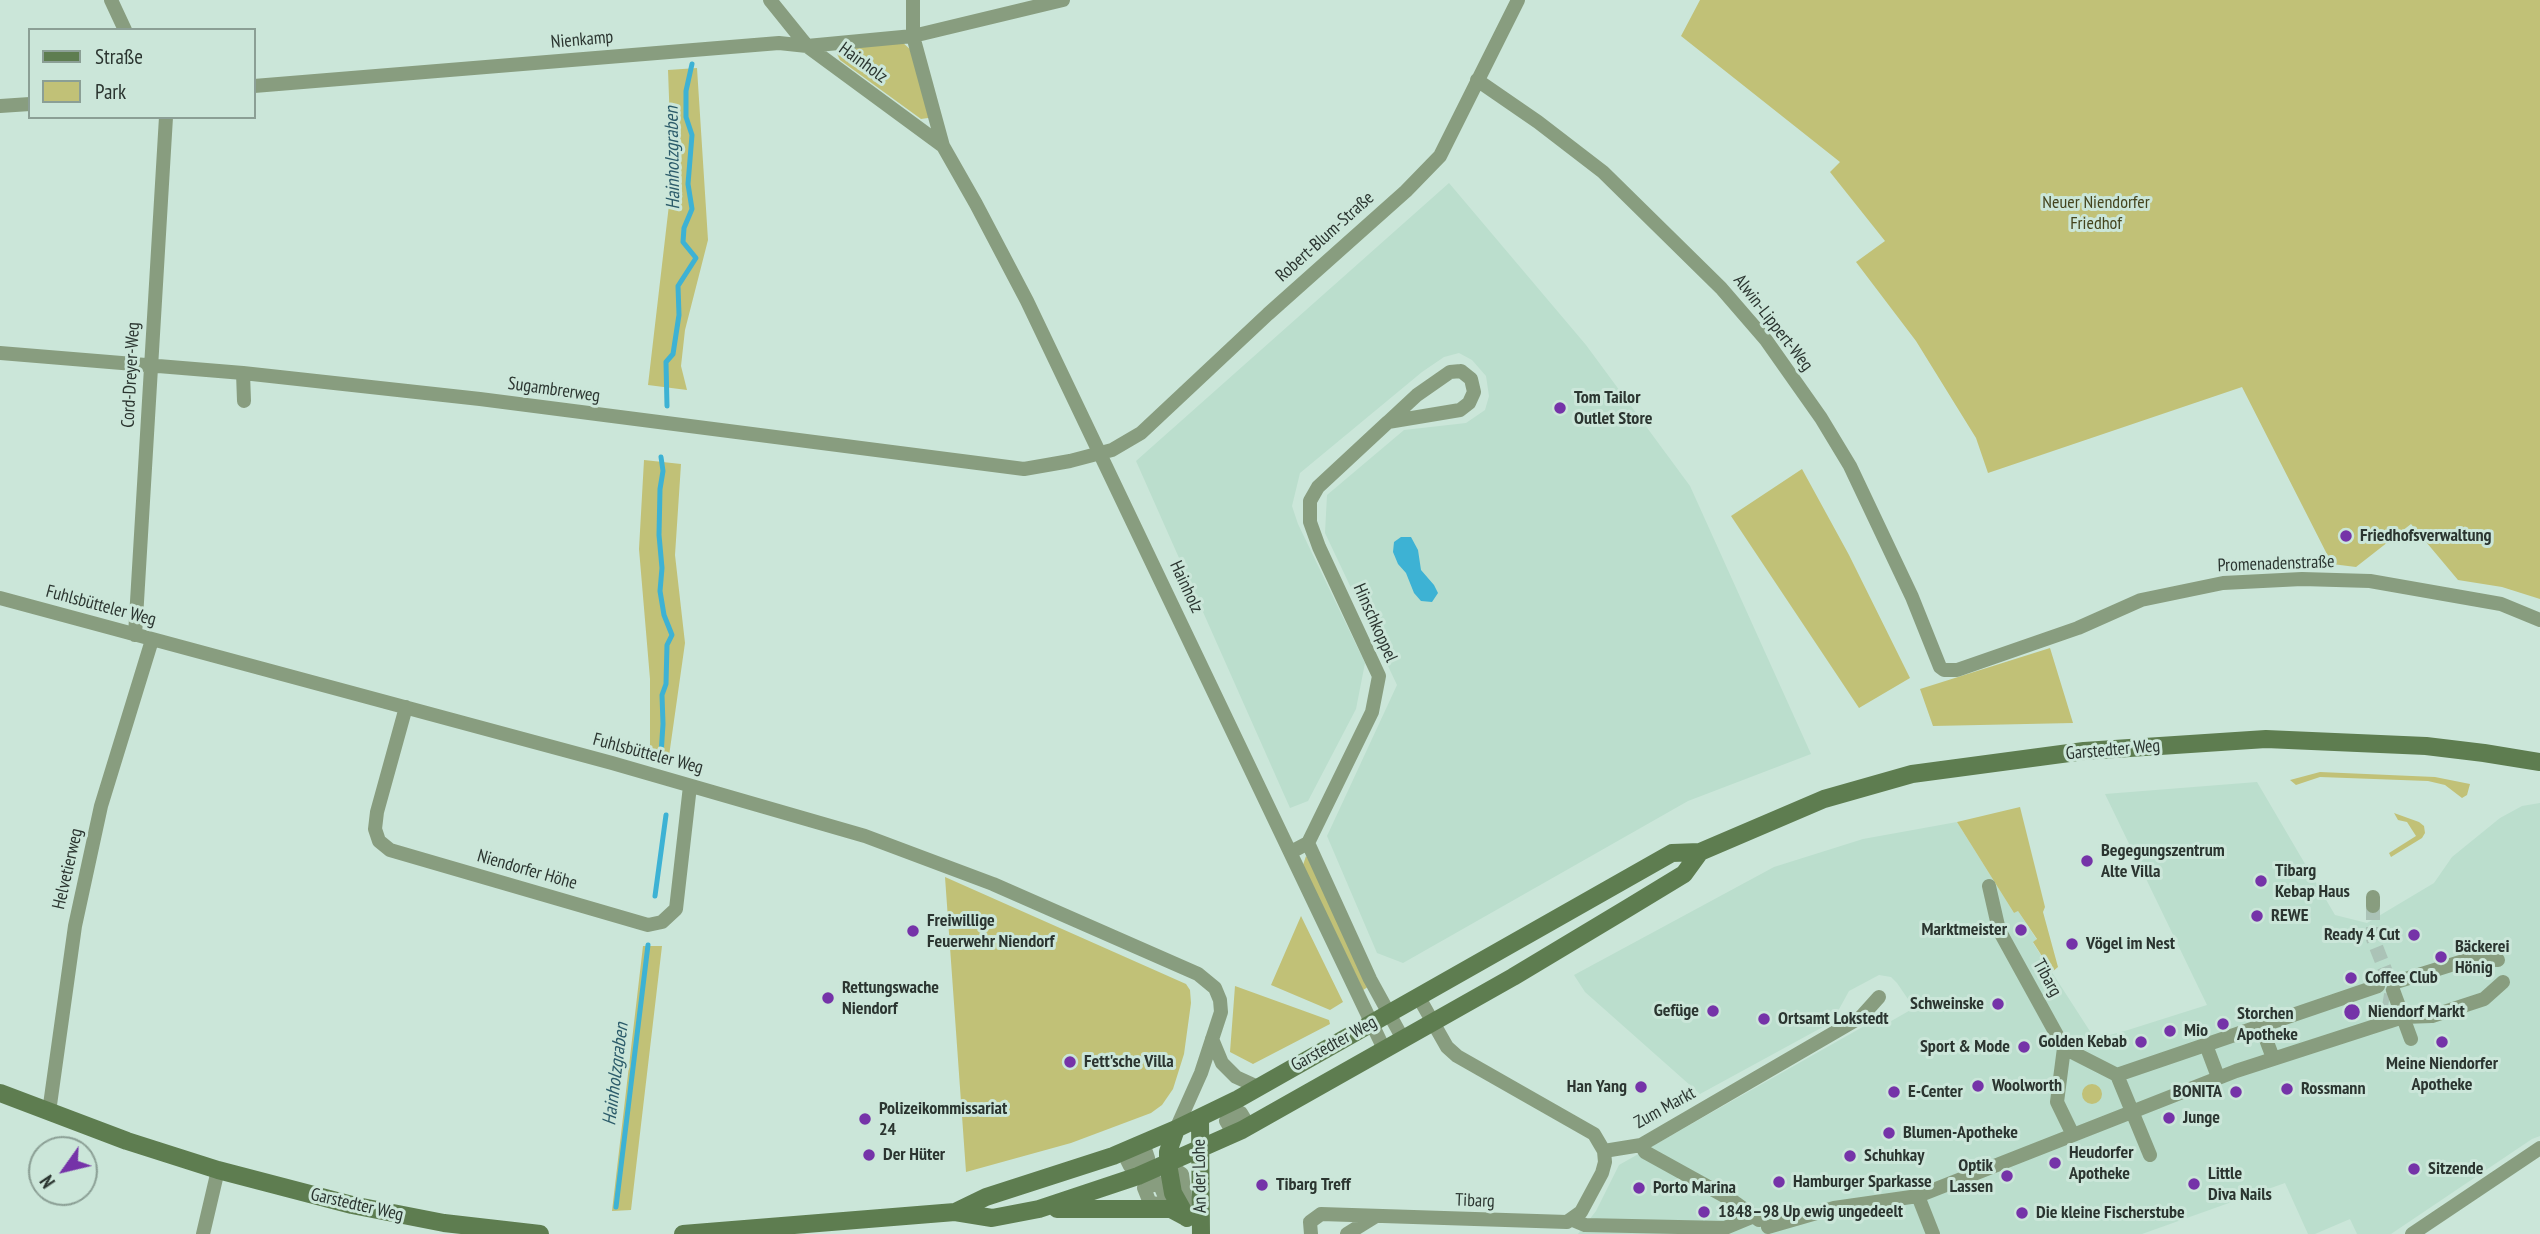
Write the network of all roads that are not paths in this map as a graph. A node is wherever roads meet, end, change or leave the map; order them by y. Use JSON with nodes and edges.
{"nodes":[{"id":1,"x":111,"y":0,"type":"edge"},
{"id":2,"x":770,"y":0,"type":"edge"},
{"id":3,"x":913,"y":0,"type":"edge"},
{"id":4,"x":1063,"y":0,"type":"edge"},
{"id":5,"x":1518,"y":0,"type":"edge"},
{"id":6,"x":124,"y":28,"type":"edge"},
{"id":7,"x":913,"y":36,"type":"junction"},
{"id":8,"x":807,"y":46,"type":"junction"},
{"id":9,"x":1477,"y":80,"type":"junction"},
{"id":10,"x":256,"y":86,"type":"edge"},
{"id":11,"x":28,"y":104,"type":"edge"},
{"id":12,"x":0,"y":106,"type":"edge"},
{"id":13,"x":166,"y":119,"type":"edge"},
{"id":14,"x":943,"y":146,"type":"junction"},
{"id":15,"x":0,"y":353,"type":"edge"},
{"id":16,"x":150,"y":366,"type":"junction"},
{"id":17,"x":243,"y":373,"type":"junction"},
{"id":18,"x":244,"y":401,"type":"dead end"},
{"id":19,"x":1388,"y":422,"type":"junction"},
{"id":20,"x":1100,"y":453,"type":"junction"},
{"id":21,"x":0,"y":598,"type":"edge"},
{"id":22,"x":2540,"y":620,"type":"edge"},
{"id":23,"x":135,"y":635,"type":"junction"},
{"id":24,"x":152,"y":640,"type":"junction"},
{"id":25,"x":1940,"y":667,"type":"joint"},
{"id":26,"x":406,"y":707,"type":"junction"},
{"id":27,"x":2540,"y":762,"type":"edge"},
{"id":28,"x":690,"y":786,"type":"junction"},
{"id":29,"x":1308,"y":843,"type":"junction"},
{"id":30,"x":1291,"y":852,"type":"junction"},
{"id":31,"x":1699,"y":852,"type":"junction"},
{"id":32,"x":1989,"y":886,"type":"dead end"},
{"id":33,"x":2498,"y":960,"type":"dead end"},
{"id":34,"x":2503,"y":982,"type":"dead end"},
{"id":35,"x":2378,"y":986,"type":"tunnel mouth"},
{"id":36,"x":1418,"y":996,"type":"junction"},
{"id":37,"x":1879,"y":997,"type":"dead end"},
{"id":38,"x":1389,"y":1013,"type":"junction"},
{"id":39,"x":2403,"y":1017,"type":"junction"},
{"id":40,"x":1371,"y":1023,"type":"junction"},
{"id":41,"x":1432,"y":1023,"type":"junction"},
{"id":42,"x":2261,"y":1026,"type":"junction"},
{"id":43,"x":1212,"y":1039,"type":"junction"},
{"id":44,"x":1403,"y":1039,"type":"junction"},
{"id":45,"x":2411,"y":1039,"type":"dead end"},
{"id":46,"x":2206,"y":1045,"type":"junction"},
{"id":47,"x":2064,"y":1048,"type":"junction"},
{"id":48,"x":1384,"y":1049,"type":"junction"},
{"id":49,"x":2273,"y":1058,"type":"junction"},
{"id":50,"x":1201,"y":1073,"type":"junction"},
{"id":51,"x":2118,"y":1075,"type":"junction"},
{"id":52,"x":2218,"y":1077,"type":"junction"},
{"id":53,"x":1258,"y":1087,"type":"junction"},
{"id":54,"x":0,"y":1093,"type":"edge"},
{"id":55,"x":2132,"y":1111,"type":"junction"},
{"id":56,"x":49,"y":1112,"type":"junction"},
{"id":57,"x":1200,"y":1118,"type":"junction"},
{"id":58,"x":1176,"y":1129,"type":"junction"},
{"id":59,"x":2073,"y":1135,"type":"junction"},
{"id":60,"x":1641,"y":1144,"type":"junction"},
{"id":61,"x":2540,"y":1148,"type":"edge"},
{"id":62,"x":1199,"y":1150,"type":"junction"},
{"id":63,"x":1604,"y":1151,"type":"junction"},
{"id":64,"x":2151,"y":1155,"type":"dead end"},
{"id":65,"x":1168,"y":1164,"type":"junction"},
{"id":66,"x":218,"y":1170,"type":"junction"},
{"id":67,"x":1918,"y":1196,"type":"junction"},
{"id":68,"x":1039,"y":1209,"type":"junction"},
{"id":69,"x":1186,"y":1211,"type":"junction"},
{"id":70,"x":955,"y":1212,"type":"junction"},
{"id":71,"x":1376,"y":1216,"type":"junction"},
{"id":72,"x":1754,"y":1216,"type":"junction"},
{"id":73,"x":1573,"y":1220,"type":"junction"},
{"id":74,"x":1768,"y":1230,"type":"edge"},
{"id":75,"x":203,"y":1234,"type":"edge"},
{"id":76,"x":540,"y":1234,"type":"edge"},
{"id":77,"x":683,"y":1234,"type":"edge"},
{"id":78,"x":1200,"y":1234,"type":"edge"},
{"id":79,"x":1311,"y":1234,"type":"edge"},
{"id":80,"x":1347,"y":1234,"type":"edge"},
{"id":81,"x":1933,"y":1234,"type":"edge"},
{"id":82,"x":2412,"y":1234,"type":"edge"}],
"edges":[{"from":1,"to":6,"type":"street"},
{"from":2,"to":8,"type":"street","name":"Hainholz"},
{"from":3,"to":7,"type":"street","name":"Hainholz"},
{"from":4,"to":7,"type":"street","name":"Nienkamp"},
{"from":5,"to":9,"type":"street","name":"Robert-Blum-Straße"},
{"from":7,"to":8,"type":"street","name":"Nienkamp"},
{"from":7,"to":14,"type":"street","name":"Hainholz"},
{"from":8,"to":10,"type":"street","name":"Nienkamp"},
{"from":8,"to":14,"type":"street","name":"Hainholz"},
{"from":9,"to":20,"type":"street","name":"Robert-Blum-Straße"},
{"from":9,"to":25,"type":"street","name":"Alwin-Lippert-Weg"},
{"from":11,"to":12,"type":"street"},
{"from":13,"to":16,"type":"street","name":"Cord-Dreyer-Weg"},
{"from":14,"to":20,"type":"street","name":"Hainholz"},
{"from":15,"to":16,"type":"street","name":"Sugambrerweg"},
{"from":16,"to":17,"type":"street","name":"Sugambrerweg"},
{"from":16,"to":23,"type":"street","name":"Cord-Dreyer-Weg"},
{"from":17,"to":18,"type":"street"},
{"from":17,"to":20,"type":"street","name":"Sugambrerweg"},
{"from":19,"to":19,"type":"street","name":"Hinschkoppel"},
{"from":19,"to":29,"type":"street","name":"Hinschkoppel"},
{"from":20,"to":30,"type":"street","name":"Hainholz"},
{"from":21,"to":23,"type":"street","name":"Fuhlsbütteler Weg"},
{"from":22,"to":25,"type":"street","name":"Promenadenstraße"},
{"from":23,"to":24,"type":"street","name":"Fuhlsbütteler Weg"},
{"from":24,"to":26,"type":"street","name":"Fuhlsbütteler Weg"},
{"from":24,"to":56,"type":"street","name":"Helvetierweg"},
{"from":26,"to":28,"type":"street","name":"Fuhlsbütteler Weg"},
{"from":26,"to":28,"type":"street","name":"Niendorfer Höhe"},
{"from":27,"to":31,"type":"main road","name":"Garstedter Weg"},
{"from":28,"to":43,"type":"street","name":"Fuhlsbütteler Weg"},
{"from":29,"to":30,"type":"street"},
{"from":29,"to":38,"type":"street"},
{"from":30,"to":40,"type":"street","name":"Hainholz"},
{"from":31,"to":36,"type":"main road","name":"Garstedter Weg"},
{"from":31,"to":41,"type":"main road","name":"Garstedter Weg"},
{"from":32,"to":47,"type":"street","name":"Tibarg"},
{"from":33,"to":39,"type":"street"},
{"from":34,"to":39,"type":"street"},
{"from":35,"to":42,"type":"street"},
{"from":36,"to":38,"type":"main road","name":"Garstedter Weg"},
{"from":36,"to":41,"type":"street"},
{"from":37,"to":60,"type":"street","name":"Zum Markt"},
{"from":38,"to":40,"type":"main road","name":"Garstedter Weg"},
{"from":38,"to":44,"type":"street"},
{"from":39,"to":45,"type":"street"},
{"from":39,"to":49,"type":"street"},
{"from":40,"to":48,"type":"street","name":"Hainholz"},
{"from":40,"to":53,"type":"main road","name":"Garstedter Weg"},
{"from":41,"to":44,"type":"main road","name":"Garstedter Weg"},
{"from":41,"to":63,"type":"street"},
{"from":42,"to":46,"type":"street"},
{"from":42,"to":49,"type":"street"},
{"from":43,"to":50,"type":"street","name":"Fuhlsbütteler Weg"},
{"from":43,"to":53,"type":"street"},
{"from":44,"to":48,"type":"main road","name":"Garstedter Weg"},
{"from":46,"to":51,"type":"street"},
{"from":46,"to":52,"type":"street"},
{"from":47,"to":51,"type":"street"},
{"from":47,"to":59,"type":"street"},
{"from":48,"to":62,"type":"main road","name":"Garstedter Weg"},
{"from":49,"to":52,"type":"street"},
{"from":50,"to":57,"type":"street","name":"Fuhlsbütteler Weg"},
{"from":50,"to":58,"type":"street","name":"Fuhlsbütteler Weg"},
{"from":51,"to":55,"type":"street"},
{"from":52,"to":55,"type":"street"},
{"from":53,"to":57,"type":"main road","name":"Garstedter Weg"},
{"from":54,"to":56,"type":"main road","name":"Garstedter Weg"},
{"from":55,"to":59,"type":"street"},
{"from":55,"to":64,"type":"street"},
{"from":56,"to":66,"type":"main road","name":"Garstedter Weg"},
{"from":57,"to":58,"type":"main road","name":"Garstedter Weg"},
{"from":57,"to":62,"type":"main road","name":"An der Lohe"},
{"from":58,"to":65,"type":"main road","name":"An der Lohe"},
{"from":58,"to":70,"type":"main road","name":"Garstedter Weg"},
{"from":59,"to":67,"type":"street"},
{"from":60,"to":63,"type":"street","name":"Zum Markt"},
{"from":60,"to":72,"type":"street"},
{"from":61,"to":82,"type":"street"},
{"from":62,"to":65,"type":"main road","name":"Garstedter Weg"},
{"from":62,"to":78,"type":"main road","name":"An der Lohe"},
{"from":63,"to":73,"type":"street"},
{"from":65,"to":68,"type":"main road","name":"Garstedter Weg"},
{"from":65,"to":69,"type":"main road","name":"An der Lohe"},
{"from":66,"to":75,"type":"street"},
{"from":66,"to":76,"type":"main road","name":"Garstedter Weg"},
{"from":67,"to":74,"type":"street"},
{"from":67,"to":81,"type":"street"},
{"from":68,"to":69,"type":"main road","name":"Garstedter Weg"},
{"from":68,"to":70,"type":"main road","name":"Garstedter Weg"},
{"from":69,"to":78,"type":"main road","name":"An der Lohe"},
{"from":70,"to":77,"type":"main road","name":"Garstedter Weg"},
{"from":71,"to":73,"type":"street","name":"Tibarg"},
{"from":71,"to":79,"type":"street","name":"Tibarg"},
{"from":71,"to":80,"type":"street"},
{"from":72,"to":73,"type":"street","name":"Tibarg"},
{"from":72,"to":74,"type":"street"}]}
